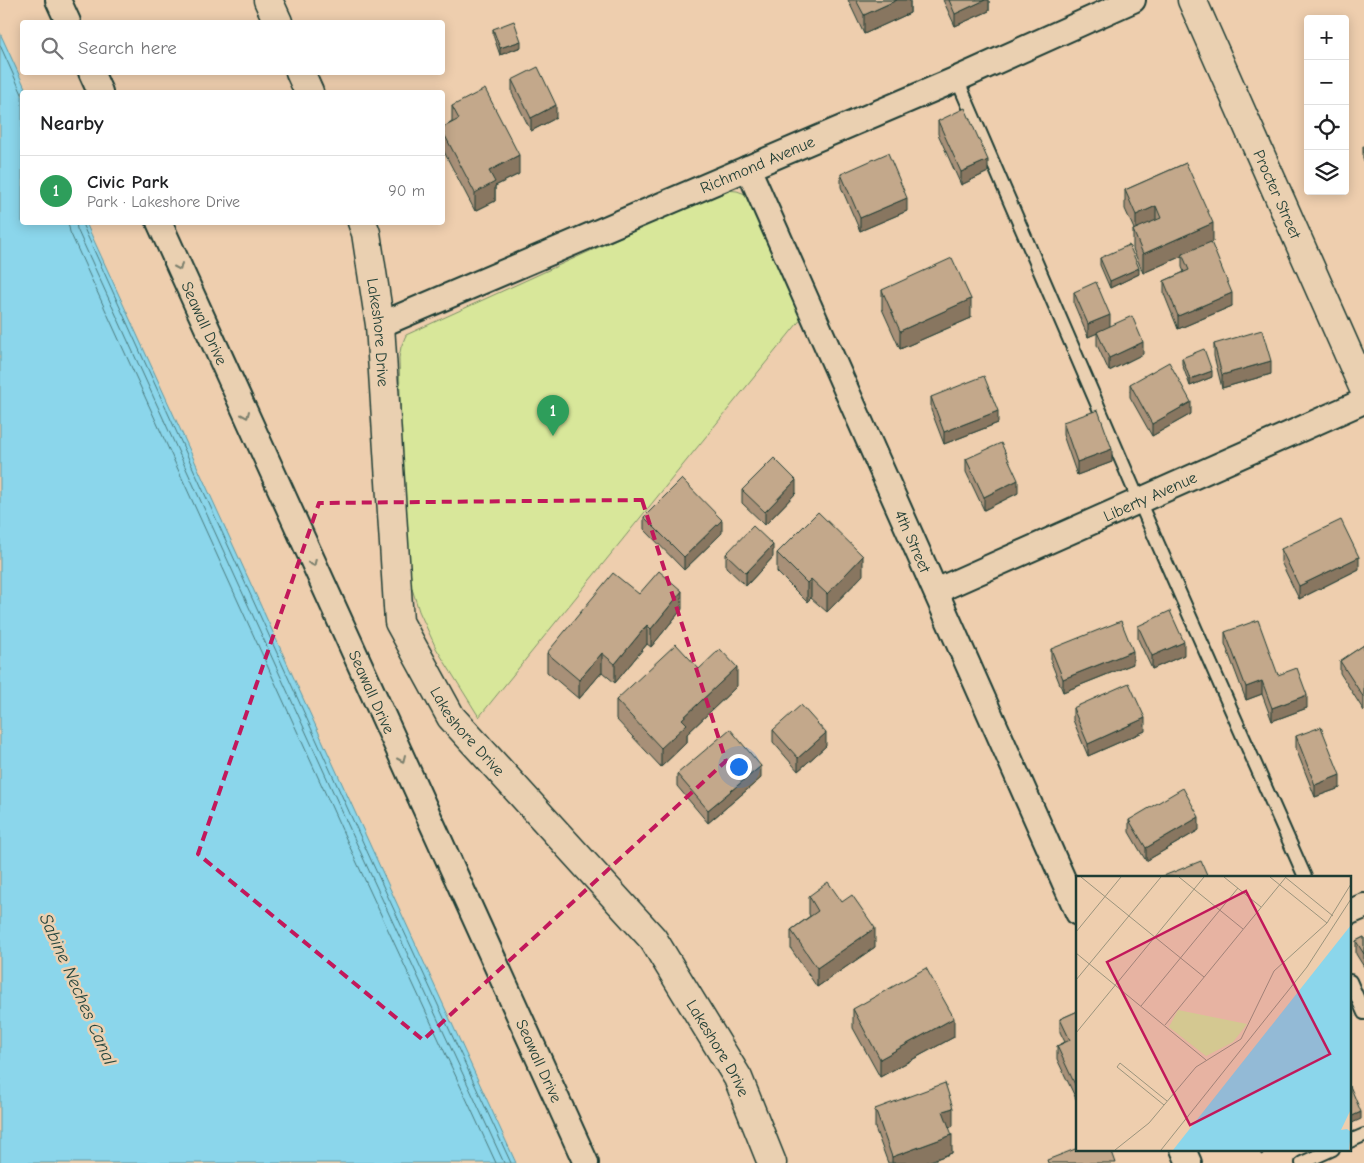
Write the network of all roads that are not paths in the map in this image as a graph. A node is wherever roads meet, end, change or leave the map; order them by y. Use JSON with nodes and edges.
{"nodes":[{"id":1,"x":58,"y":0,"type":"edge"},
{"id":2,"x":268,"y":0,"type":"edge"},
{"id":3,"x":1133,"y":0,"type":"edge"},
{"id":4,"x":1192,"y":0,"type":"edge"},
{"id":5,"x":67,"y":20,"type":"edge"},
{"id":6,"x":277,"y":20,"type":"edge"},
{"id":7,"x":92,"y":75,"type":"edge"},
{"id":8,"x":301,"y":75,"type":"edge"},
{"id":9,"x":957,"y":78,"type":"junction"},
{"id":10,"x":99,"y":90,"type":"edge"},
{"id":11,"x":308,"y":90,"type":"edge"},
{"id":12,"x":748,"y":168,"type":"junction"},
{"id":13,"x":160,"y":225,"type":"edge"},
{"id":14,"x":363,"y":225,"type":"edge"},
{"id":15,"x":380,"y":325,"type":"junction"},
{"id":16,"x":1364,"y":390,"type":"edge"},
{"id":17,"x":1364,"y":401,"type":"edge"},
{"id":18,"x":1139,"y":501,"type":"junction"},
{"id":19,"x":936,"y":591,"type":"junction"},
{"id":20,"x":1305,"y":876,"type":"edge"},
{"id":21,"x":1364,"y":906,"type":"edge"},
{"id":22,"x":1076,"y":908,"type":"edge"},
{"id":23,"x":1352,"y":911,"type":"edge"},
{"id":24,"x":1352,"y":986,"type":"edge"},
{"id":25,"x":1364,"y":1013,"type":"edge"},
{"id":26,"x":1364,"y":1135,"type":"edge"},
{"id":27,"x":1352,"y":1141,"type":"edge"},
{"id":28,"x":1183,"y":1150,"type":"edge"},
{"id":29,"x":1331,"y":1150,"type":"edge"},
{"id":30,"x":586,"y":1163,"type":"edge"},
{"id":31,"x":772,"y":1163,"type":"edge"},
{"id":32,"x":1189,"y":1163,"type":"edge"},
{"id":33,"x":1302,"y":1163,"type":"edge"}],
"edges":[{"from":1,"to":5,"type":"street"},
{"from":2,"to":6,"type":"street"},
{"from":3,"to":9,"type":"street","name":"Richmond Avenue"},
{"from":4,"to":16,"type":"street","name":"Procter Street"},
{"from":7,"to":10,"type":"street"},
{"from":8,"to":11,"type":"street"},
{"from":9,"to":12,"type":"street","name":"Richmond Avenue"},
{"from":9,"to":18,"type":"lane"},
{"from":12,"to":15,"type":"street","name":"Richmond Avenue"},
{"from":12,"to":19,"type":"street","name":"4th Street"},
{"from":13,"to":30,"type":"street","name":"Seawall Drive","one_way":true},
{"from":14,"to":15,"type":"street","name":"Lakeshore Drive"},
{"from":15,"to":31,"type":"street","name":"Lakeshore Drive"},
{"from":17,"to":18,"type":"street","name":"Liberty Avenue"},
{"from":18,"to":19,"type":"street","name":"Liberty Avenue"},
{"from":18,"to":20,"type":"lane"},
{"from":19,"to":22,"type":"street","name":"4th Street"},
{"from":21,"to":23,"type":"street"},
{"from":24,"to":25,"type":"lane"},
{"from":26,"to":27,"type":"lane"},
{"from":28,"to":32,"type":"street"},
{"from":29,"to":33,"type":"lane"}]}
